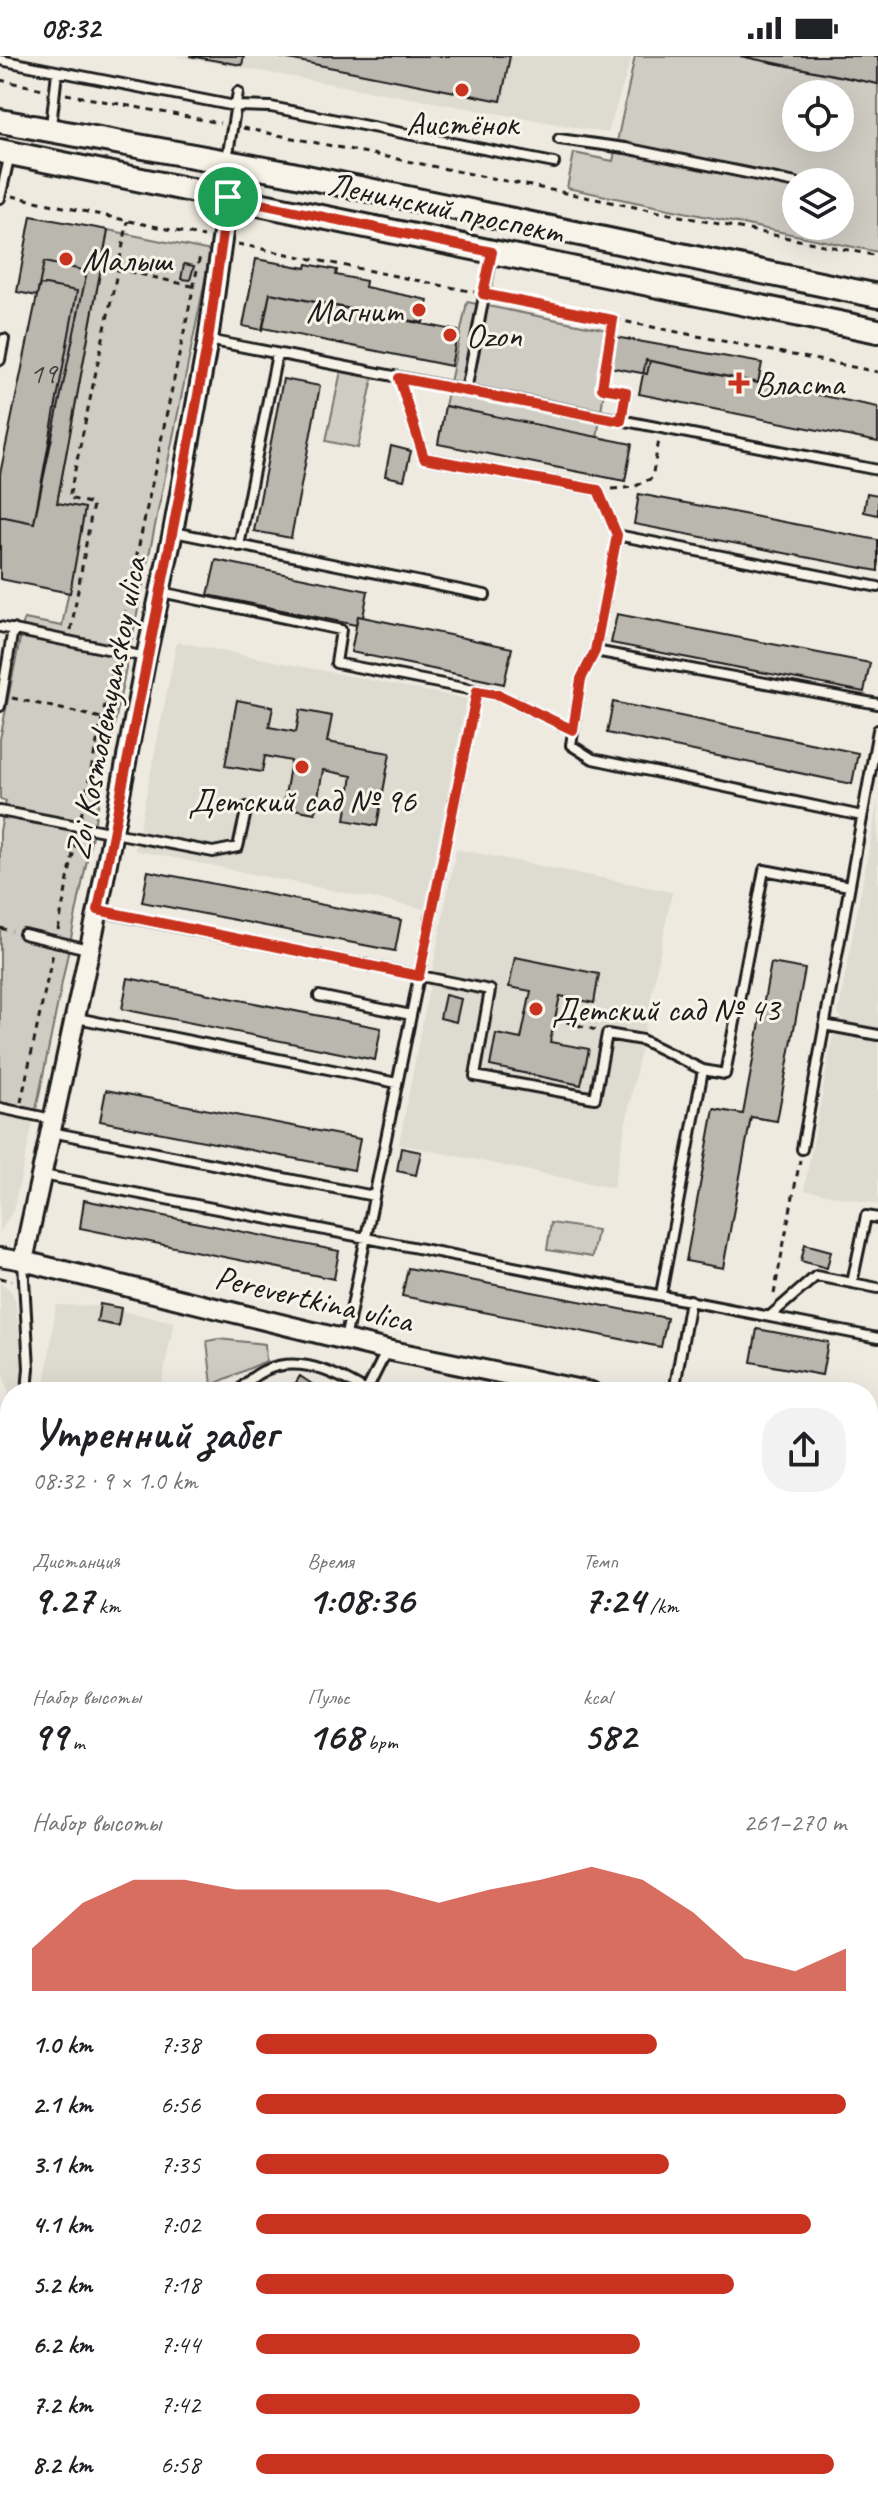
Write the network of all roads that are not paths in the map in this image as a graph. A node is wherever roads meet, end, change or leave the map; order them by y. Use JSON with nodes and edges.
{"nodes":[{"id":1,"x":0,"y":60,"type":"edge"},
{"id":2,"x":57,"y":72,"type":"junction"},
{"id":3,"x":238,"y":92,"type":"dead end"},
{"id":4,"x":235,"y":106,"type":"junction"},
{"id":5,"x":0,"y":121,"type":"edge"},
{"id":6,"x":50,"y":132,"type":"junction"},
{"id":7,"x":559,"y":139,"type":"dead end"},
{"id":8,"x":5,"y":152,"type":"edge"},
{"id":9,"x":554,"y":163,"type":"dead end"},
{"id":10,"x":226,"y":164,"type":"junction"},
{"id":11,"x":782,"y":180,"type":"edge"},
{"id":12,"x":0,"y":196,"type":"edge"},
{"id":13,"x":228,"y":197,"type":"junction"},
{"id":14,"x":492,"y":252,"type":"junction"},
{"id":15,"x":878,"y":296,"type":"edge"},
{"id":16,"x":878,"y":331,"type":"edge"},
{"id":17,"x":4,"y":339,"type":"dead end"},
{"id":18,"x":208,"y":340,"type":"junction"},
{"id":19,"x":277,"y":354,"type":"junction"},
{"id":20,"x":0,"y":360,"type":"edge"},
{"id":21,"x":399,"y":378,"type":"junction"},
{"id":22,"x":466,"y":391,"type":"junction"},
{"id":23,"x":626,"y":392,"type":"road end"},
{"id":24,"x":621,"y":421,"type":"junction"},
{"id":25,"x":878,"y":470,"type":"edge"},
{"id":26,"x":173,"y":532,"type":"junction"},
{"id":27,"x":617,"y":535,"type":"junction"},
{"id":28,"x":239,"y":546,"type":"junction"},
{"id":29,"x":878,"y":587,"type":"edge"},
{"id":30,"x":160,"y":592,"type":"junction"},
{"id":31,"x":485,"y":595,"type":"dead end"},
{"id":32,"x":0,"y":627,"type":"edge"},
{"id":33,"x":13,"y":629,"type":"junction"},
{"id":34,"x":595,"y":651,"type":"junction"},
{"id":35,"x":146,"y":657,"type":"junction"},
{"id":36,"x":477,"y":691,"type":"junction"},
{"id":37,"x":1,"y":701,"type":"edge"},
{"id":38,"x":878,"y":704,"type":"edge"},
{"id":39,"x":573,"y":730,"type":"junction"},
{"id":40,"x":878,"y":730,"type":"edge"},
{"id":41,"x":247,"y":807,"type":"dead end"},
{"id":42,"x":0,"y":811,"type":"edge"},
{"id":43,"x":862,"y":816,"type":"junction"},
{"id":44,"x":113,"y":831,"type":"junction"},
{"id":45,"x":849,"y":886,"type":"junction"},
{"id":46,"x":98,"y":910,"type":"junction"},
{"id":47,"x":24,"y":934,"type":"dead end"},
{"id":48,"x":89,"y":949,"type":"junction"},
{"id":49,"x":419,"y":976,"type":"junction"},
{"id":50,"x":319,"y":996,"type":"dead end"},
{"id":51,"x":411,"y":1015,"type":"junction"},
{"id":52,"x":74,"y":1018,"type":"junction"},
{"id":53,"x":824,"y":1025,"type":"junction"},
{"id":54,"x":878,"y":1035,"type":"edge"},
{"id":55,"x":703,"y":1070,"type":"junction"},
{"id":56,"x":397,"y":1083,"type":"junction"},
{"id":57,"x":0,"y":1108,"type":"edge"},
{"id":58,"x":51,"y":1126,"type":"junction"},
{"id":59,"x":802,"y":1149,"type":"road end"},
{"id":60,"x":42,"y":1174,"type":"junction"},
{"id":61,"x":374,"y":1196,"type":"junction"},
{"id":62,"x":878,"y":1218,"type":"edge"},
{"id":63,"x":366,"y":1237,"type":"junction"},
{"id":64,"x":0,"y":1257,"type":"edge"},
{"id":65,"x":23,"y":1261,"type":"junction"},
{"id":66,"x":852,"y":1283,"type":"junction"},
{"id":67,"x":878,"y":1288,"type":"edge"},
{"id":68,"x":661,"y":1294,"type":"junction"},
{"id":69,"x":690,"y":1300,"type":"junction"},
{"id":70,"x":770,"y":1316,"type":"junction"},
{"id":71,"x":878,"y":1338,"type":"edge"},
{"id":72,"x":345,"y":1340,"type":"junction"},
{"id":73,"x":387,"y":1350,"type":"junction"},
{"id":74,"x":28,"y":1382,"type":"edge"},
{"id":75,"x":250,"y":1382,"type":"edge"},
{"id":76,"x":350,"y":1382,"type":"edge"},
{"id":77,"x":371,"y":1382,"type":"edge"},
{"id":78,"x":542,"y":1382,"type":"edge"},
{"id":79,"x":676,"y":1382,"type":"edge"}],
"edges":[{"from":1,"to":2,"type":"lane"},
{"from":2,"to":4,"type":"lane"},
{"from":2,"to":6,"type":"lane"},
{"from":3,"to":4,"type":"lane"},
{"from":4,"to":9,"type":"lane"},
{"from":4,"to":10,"type":"lane"},
{"from":5,"to":6,"type":"main road","name":"Ленинский проспект"},
{"from":6,"to":10,"type":"main road","name":"Ленинский проспект"},
{"from":7,"to":11,"type":"lane"},
{"from":8,"to":12,"type":"lane"},
{"from":8,"to":13,"type":"main road","name":"Ленинский проспект"},
{"from":10,"to":13,"type":"street","name":"Zoi Kosmodemyanskoy ulica"},
{"from":10,"to":15,"type":"main road","name":"Ленинский проспект"},
{"from":13,"to":14,"type":"main road","name":"Ленинский проспект"},
{"from":13,"to":18,"type":"street","name":"Zoi Kosmodemyanskoy ulica"},
{"from":14,"to":16,"type":"main road","name":"Ленинский проспект"},
{"from":14,"to":22,"type":"lane"},
{"from":17,"to":20,"type":"lane"},
{"from":18,"to":19,"type":"lane"},
{"from":18,"to":26,"type":"street","name":"Zoi Kosmodemyanskoy ulica"},
{"from":19,"to":21,"type":"lane"},
{"from":19,"to":28,"type":"lane"},
{"from":21,"to":22,"type":"lane"},
{"from":21,"to":27,"type":"lane"},
{"from":22,"to":24,"type":"lane"},
{"from":23,"to":24,"type":"lane"},
{"from":24,"to":25,"type":"lane"},
{"from":26,"to":28,"type":"lane"},
{"from":26,"to":30,"type":"street","name":"Zoi Kosmodemyanskoy ulica"},
{"from":27,"to":29,"type":"lane"},
{"from":27,"to":34,"type":"lane"},
{"from":28,"to":31,"type":"lane"},
{"from":30,"to":35,"type":"street","name":"Zoi Kosmodemyanskoy ulica"},
{"from":30,"to":36,"type":"lane"},
{"from":32,"to":33,"type":"lane"},
{"from":33,"to":35,"type":"lane"},
{"from":33,"to":37,"type":"lane"},
{"from":34,"to":38,"type":"lane"},
{"from":34,"to":39,"type":"lane"},
{"from":35,"to":44,"type":"street","name":"Zoi Kosmodemyanskoy ulica"},
{"from":36,"to":39,"type":"lane"},
{"from":36,"to":49,"type":"lane"},
{"from":39,"to":43,"type":"lane"},
{"from":40,"to":43,"type":"lane"},
{"from":41,"to":44,"type":"lane"},
{"from":42,"to":44,"type":"lane"},
{"from":43,"to":45,"type":"lane"},
{"from":44,"to":46,"type":"street","name":"Zoi Kosmodemyanskoy ulica"},
{"from":45,"to":53,"type":"lane"},
{"from":45,"to":55,"type":"lane"},
{"from":46,"to":48,"type":"street","name":"Zoi Kosmodemyanskoy ulica"},
{"from":46,"to":49,"type":"lane"},
{"from":47,"to":48,"type":"lane"},
{"from":48,"to":52,"type":"street","name":"Zoi Kosmodemyanskoy ulica"},
{"from":49,"to":51,"type":"lane"},
{"from":49,"to":55,"type":"lane"},
{"from":50,"to":51,"type":"lane"},
{"from":51,"to":56,"type":"lane"},
{"from":52,"to":56,"type":"lane"},
{"from":52,"to":58,"type":"street","name":"Zoi Kosmodemyanskoy ulica"},
{"from":53,"to":54,"type":"lane"},
{"from":53,"to":59,"type":"lane"},
{"from":55,"to":68,"type":"lane"},
{"from":56,"to":61,"type":"lane"},
{"from":57,"to":58,"type":"lane"},
{"from":58,"to":60,"type":"street","name":"Zoi Kosmodemyanskoy ulica"},
{"from":58,"to":61,"type":"lane"},
{"from":60,"to":63,"type":"lane"},
{"from":60,"to":65,"type":"street","name":"Zoi Kosmodemyanskoy ulica"},
{"from":61,"to":63,"type":"lane"},
{"from":62,"to":66,"type":"lane"},
{"from":63,"to":68,"type":"lane"},
{"from":63,"to":72,"type":"lane"},
{"from":64,"to":65,"type":"street"},
{"from":65,"to":72,"type":"street","name":"Perevertkina ulica"},
{"from":65,"to":74,"type":"lane"},
{"from":66,"to":67,"type":"lane"},
{"from":66,"to":70,"type":"lane"},
{"from":68,"to":69,"type":"lane"},
{"from":69,"to":70,"type":"lane"},
{"from":69,"to":79,"type":"lane"},
{"from":70,"to":71,"type":"lane"},
{"from":72,"to":73,"type":"street","name":"Perevertkina ulica"},
{"from":73,"to":77,"type":"lane"},
{"from":73,"to":78,"type":"street","name":"Perevertkina ulica"},
{"from":75,"to":76,"type":"lane"}]}
